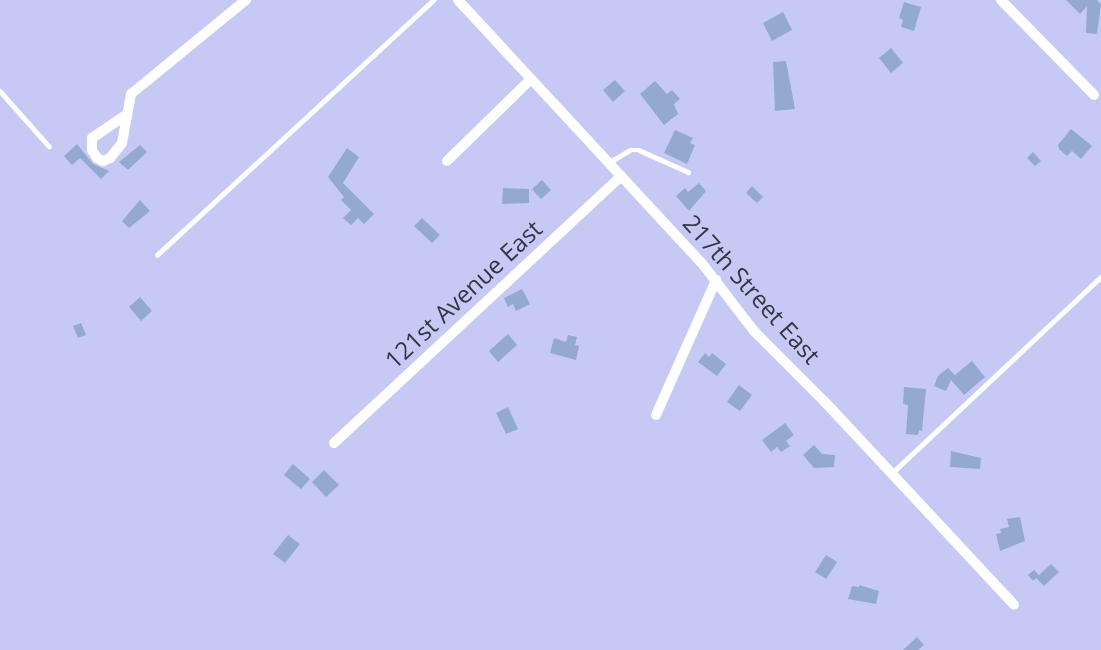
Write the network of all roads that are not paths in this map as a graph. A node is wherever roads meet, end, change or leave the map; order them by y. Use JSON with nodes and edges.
{"nodes":[{"id":1,"x":246,"y":0,"type":"edge"},
{"id":2,"x":433,"y":0,"type":"edge"},
{"id":3,"x":458,"y":0,"type":"edge"},
{"id":4,"x":1001,"y":0,"type":"edge"},
{"id":5,"x":531,"y":79,"type":"junction"},
{"id":6,"x":0,"y":91,"type":"edge"},
{"id":7,"x":1094,"y":95,"type":"dead end"},
{"id":8,"x":126,"y":115,"type":"junction"},
{"id":9,"x":49,"y":146,"type":"dead end"},
{"id":10,"x":447,"y":161,"type":"dead end"},
{"id":11,"x":610,"y":163,"type":"junction"},
{"id":12,"x":688,"y":172,"type":"dead end"},
{"id":13,"x":621,"y":176,"type":"junction"},
{"id":14,"x":157,"y":256,"type":"dead end"},
{"id":15,"x":1101,"y":277,"type":"edge"},
{"id":16,"x":716,"y":280,"type":"junction"},
{"id":17,"x":656,"y":415,"type":"dead end"},
{"id":18,"x":334,"y":443,"type":"dead end"},
{"id":19,"x":892,"y":473,"type":"junction"},
{"id":20,"x":1014,"y":605,"type":"dead end"}],
"edges":[{"from":1,"to":8,"type":"street"},
{"from":2,"to":14,"type":"lane"},
{"from":3,"to":5,"type":"street","name":"217th Street East"},
{"from":4,"to":7,"type":"street"},
{"from":5,"to":10,"type":"street"},
{"from":5,"to":11,"type":"street","name":"217th Street East"},
{"from":6,"to":9,"type":"lane"},
{"from":8,"to":8,"type":"street"},
{"from":11,"to":12,"type":"lane"},
{"from":11,"to":13,"type":"street","name":"217th Street East"},
{"from":13,"to":16,"type":"street","name":"217th Street East"},
{"from":13,"to":18,"type":"street","name":"121st Avenue East"},
{"from":15,"to":19,"type":"lane"},
{"from":16,"to":17,"type":"street"},
{"from":16,"to":19,"type":"street","name":"217th Street East"},
{"from":19,"to":20,"type":"street","name":"217th Street East"}]}
